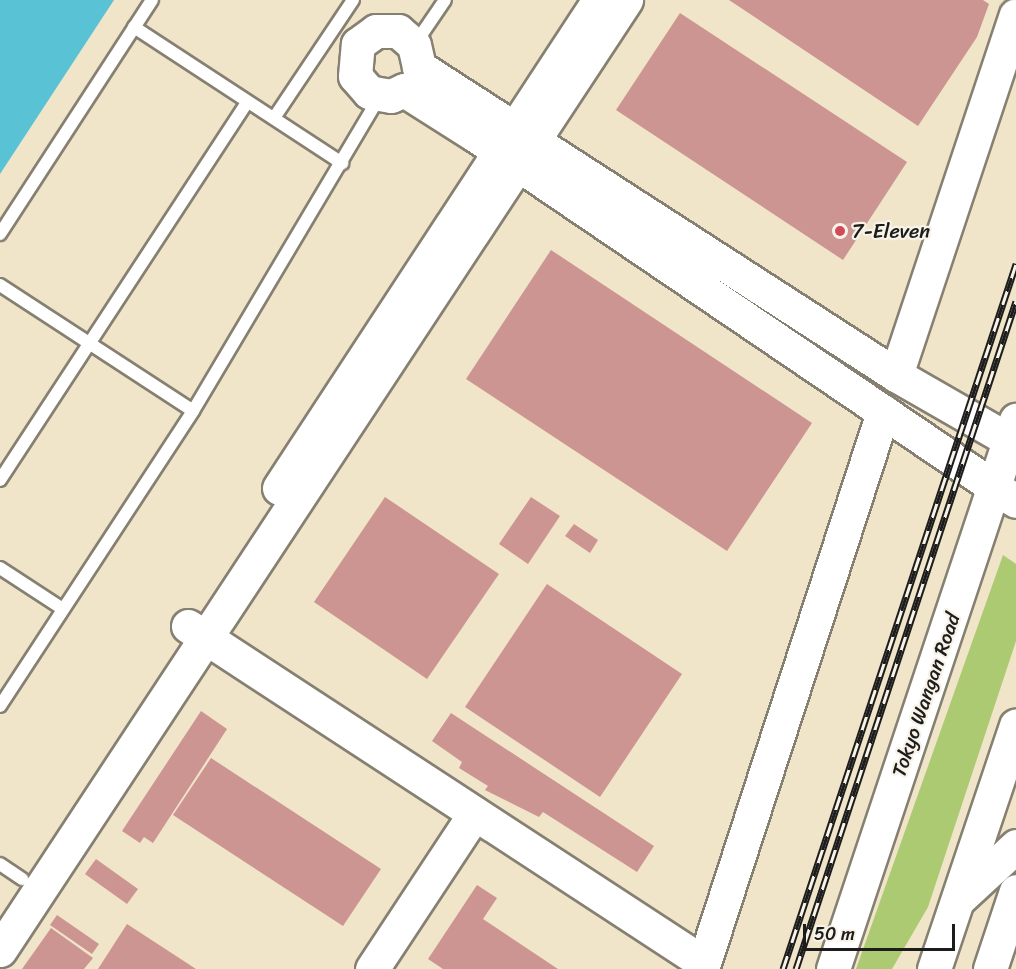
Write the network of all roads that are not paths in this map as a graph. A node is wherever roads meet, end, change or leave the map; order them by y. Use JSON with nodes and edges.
{"nodes":[{"id":1,"x":152,"y":0,"type":"edge"},
{"id":2,"x":353,"y":0,"type":"edge"},
{"id":3,"x":445,"y":0,"type":"edge"},
{"id":4,"x":599,"y":0,"type":"edge"},
{"id":5,"x":627,"y":0,"type":"edge"},
{"id":6,"x":1016,"y":15,"type":"edge"},
{"id":7,"x":134,"y":27,"type":"junction"},
{"id":8,"x":414,"y":45,"type":"junction"},
{"id":9,"x":380,"y":96,"type":"junction"},
{"id":10,"x":247,"y":102,"type":"junction"},
{"id":11,"x":274,"y":118,"type":"junction"},
{"id":12,"x":516,"y":147,"type":"junction"},
{"id":13,"x":342,"y":163,"type":"junction"},
{"id":14,"x":0,"y":234,"type":"edge"},
{"id":15,"x":0,"y":285,"type":"edge"},
{"id":16,"x":87,"y":343,"type":"junction"},
{"id":17,"x":896,"y":375,"type":"junction"},
{"id":18,"x":193,"y":411,"type":"junction"},
{"id":19,"x":883,"y":412,"type":"junction"},
{"id":20,"x":1014,"y":435,"type":"edge"},
{"id":21,"x":0,"y":480,"type":"edge"},
{"id":22,"x":1006,"y":495,"type":"edge"},
{"id":23,"x":0,"y":568,"type":"edge"},
{"id":24,"x":63,"y":609,"type":"junction"},
{"id":25,"x":197,"y":633,"type":"junction"},
{"id":26,"x":0,"y":706,"type":"edge"},
{"id":27,"x":1016,"y":725,"type":"edge"},
{"id":28,"x":473,"y":816,"type":"junction"},
{"id":29,"x":1016,"y":846,"type":"edge"},
{"id":30,"x":11,"y":872,"type":"edge"},
{"id":31,"x":1016,"y":891,"type":"edge"},
{"id":32,"x":0,"y":914,"type":"edge"},
{"id":33,"x":0,"y":951,"type":"edge"},
{"id":34,"x":703,"y":966,"type":"edge"},
{"id":35,"x":372,"y":969,"type":"edge"},
{"id":36,"x":833,"y":969,"type":"edge"},
{"id":37,"x":915,"y":969,"type":"edge"},
{"id":38,"x":934,"y":969,"type":"edge"},
{"id":39,"x":990,"y":969,"type":"edge"}],
"edges":[{"from":1,"to":7,"type":"lane"},
{"from":2,"to":11,"type":"lane"},
{"from":3,"to":8,"type":"lane"},
{"from":4,"to":12,"type":"main road"},
{"from":5,"to":12,"type":"main road"},
{"from":6,"to":17,"type":"main road"},
{"from":7,"to":10,"type":"lane"},
{"from":7,"to":14,"type":"lane"},
{"from":8,"to":9,"type":"main road"},
{"from":8,"to":12,"type":"main road"},
{"from":9,"to":12,"type":"main road"},
{"from":9,"to":13,"type":"lane"},
{"from":10,"to":11,"type":"lane"},
{"from":10,"to":16,"type":"lane"},
{"from":11,"to":13,"type":"lane"},
{"from":12,"to":17,"type":"main road"},
{"from":12,"to":19,"type":"main road"},
{"from":12,"to":25,"type":"main road"},
{"from":13,"to":18,"type":"lane"},
{"from":15,"to":16,"type":"lane"},
{"from":16,"to":18,"type":"lane"},
{"from":16,"to":21,"type":"lane"},
{"from":17,"to":20,"type":"main road"},
{"from":18,"to":24,"type":"lane"},
{"from":19,"to":22,"type":"main road"},
{"from":19,"to":34,"type":"main road"},
{"from":20,"to":22,"type":"main road","name":"Tokyo Wangan Road"},
{"from":22,"to":36,"type":"main road","name":"Tokyo Wangan Road"},
{"from":23,"to":24,"type":"lane"},
{"from":24,"to":26,"type":"lane"},
{"from":25,"to":28,"type":"main road"},
{"from":25,"to":30,"type":"main road"},
{"from":25,"to":33,"type":"main road"},
{"from":27,"to":38,"type":"main road"},
{"from":28,"to":34,"type":"main road"},
{"from":28,"to":35,"type":"main road"},
{"from":29,"to":37,"type":"main road"},
{"from":30,"to":32,"type":"main road"},
{"from":31,"to":39,"type":"main road"}]}
